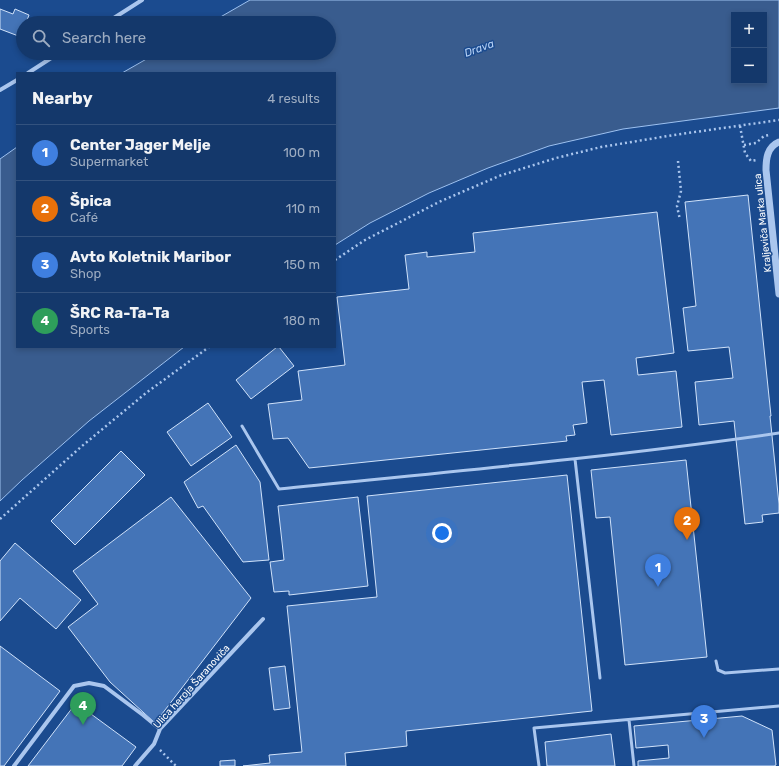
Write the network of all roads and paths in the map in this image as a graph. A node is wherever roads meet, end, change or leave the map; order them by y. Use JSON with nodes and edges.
{"nodes":[{"id":1,"x":142,"y":0,"type":"edge"},
{"id":2,"x":117,"y":16,"type":"edge"},
{"id":3,"x":48,"y":60,"type":"edge"},
{"id":4,"x":30,"y":72,"type":"edge"},
{"id":5,"x":16,"y":81,"type":"edge"},
{"id":6,"x":0,"y":90,"type":"edge"},
{"id":7,"x":779,"y":120,"type":"edge"},
{"id":8,"x":740,"y":126,"type":"junction"},
{"id":9,"x":772,"y":134,"type":"dead end"},
{"id":10,"x":779,"y":142,"type":"edge"},
{"id":11,"x":744,"y":145,"type":"junction"},
{"id":12,"x":766,"y":158,"type":"junction"},
{"id":13,"x":678,"y":161,"type":"dead end"},
{"id":14,"x":680,"y":220,"type":"dead end"},
{"id":15,"x":336,"y":259,"type":"edge"},
{"id":16,"x":779,"y":294,"type":"edge"},
{"id":17,"x":208,"y":348,"type":"edge"},
{"id":18,"x":242,"y":426,"type":"dead end"},
{"id":19,"x":779,"y":434,"type":"edge"},
{"id":20,"x":575,"y":459,"type":"junction"},
{"id":21,"x":0,"y":519,"type":"edge"},
{"id":22,"x":264,"y":619,"type":"dead end"},
{"id":23,"x":716,"y":661,"type":"dead end"},
{"id":24,"x":779,"y":669,"type":"edge"},
{"id":25,"x":600,"y":678,"type":"dead end"},
{"id":26,"x":779,"y":706,"type":"edge"},
{"id":27,"x":629,"y":720,"type":"junction"},
{"id":28,"x":160,"y":729,"type":"junction"},
{"id":29,"x":154,"y":744,"type":"junction"},
{"id":30,"x":14,"y":766,"type":"edge"},
{"id":31,"x":135,"y":766,"type":"edge"},
{"id":32,"x":176,"y":766,"type":"edge"},
{"id":33,"x":539,"y":766,"type":"edge"},
{"id":34,"x":634,"y":766,"type":"edge"}],
"edges":[{"from":1,"to":2,"type":"street"},
{"from":3,"to":4,"type":"street"},
{"from":5,"to":6,"type":"street"},
{"from":7,"to":8,"type":"path"},
{"from":8,"to":11,"type":"path"},
{"from":8,"to":15,"type":"path"},
{"from":9,"to":11,"type":"path"},
{"from":10,"to":12,"type":"street","name":"Kraljeviča Marka ulica"},
{"from":11,"to":12,"type":"path"},
{"from":12,"to":16,"type":"street","name":"Kraljeviča Marka ulica"},
{"from":13,"to":14,"type":"path"},
{"from":17,"to":21,"type":"path"},
{"from":18,"to":20,"type":"lane"},
{"from":19,"to":20,"type":"lane"},
{"from":20,"to":25,"type":"lane"},
{"from":22,"to":28,"type":"street","name":"Ulica heroja Šaranoviča"},
{"from":23,"to":24,"type":"lane"},
{"from":26,"to":27,"type":"lane"},
{"from":27,"to":33,"type":"lane"},
{"from":27,"to":34,"type":"lane"},
{"from":28,"to":29,"type":"street","name":"Ulica heroja Šaranoviča"},
{"from":28,"to":30,"type":"street"},
{"from":29,"to":31,"type":"street","name":"Ulica heroja Šaranoviča"},
{"from":29,"to":32,"type":"path"}]}
